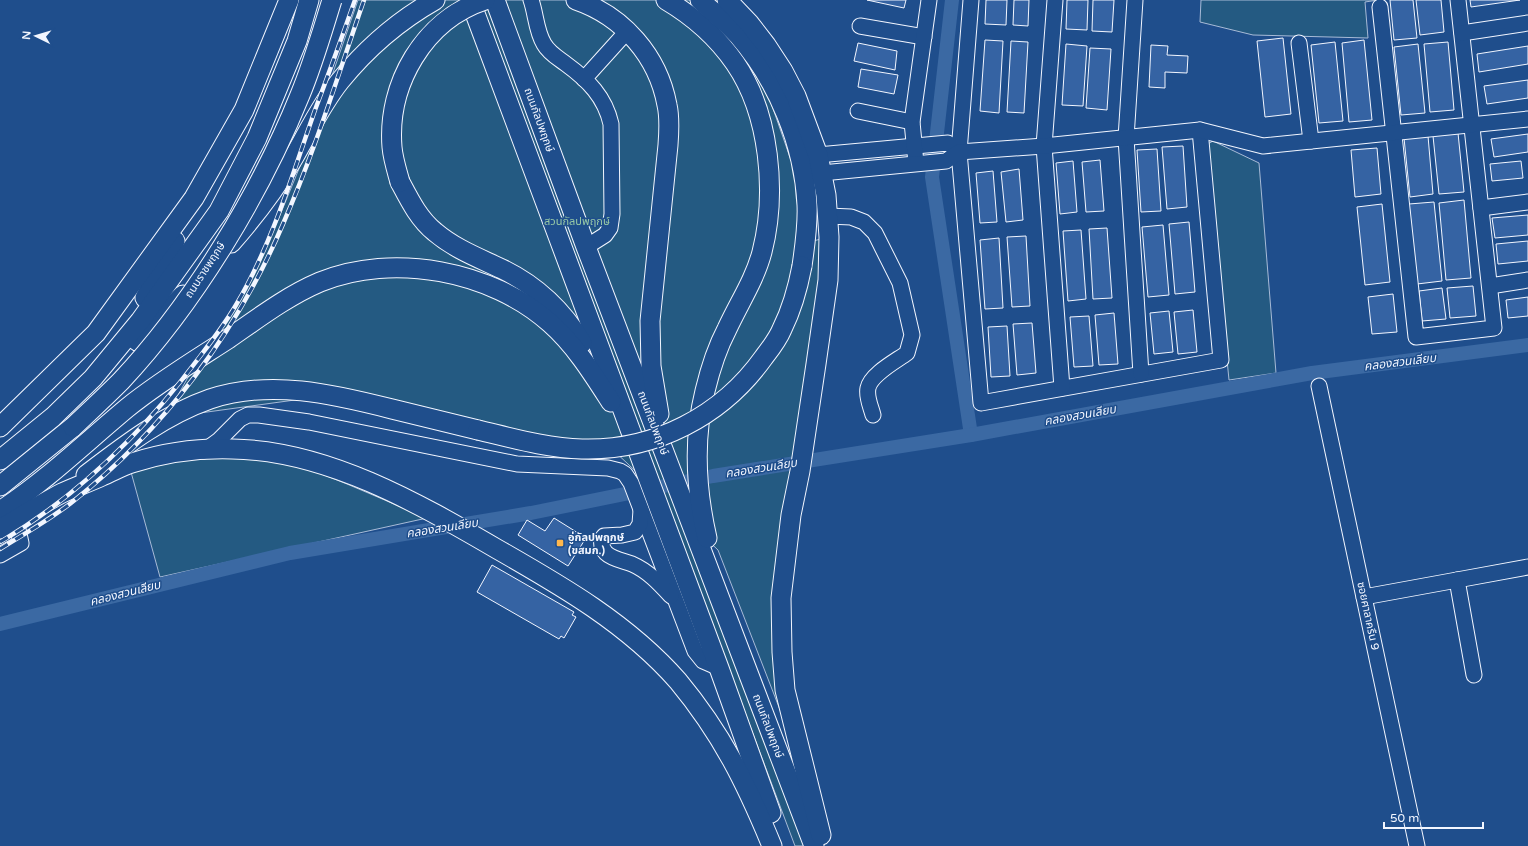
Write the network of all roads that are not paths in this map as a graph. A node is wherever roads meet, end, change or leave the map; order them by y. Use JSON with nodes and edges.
{"nodes":[{"id":1,"x":289,"y":0,"type":"edge"},
{"id":2,"x":309,"y":0,"type":"edge"},
{"id":3,"x":332,"y":0,"type":"edge"},
{"id":4,"x":435,"y":0,"type":"edge"},
{"id":5,"x":470,"y":0,"type":"edge"},
{"id":6,"x":485,"y":0,"type":"edge"},
{"id":7,"x":495,"y":0,"type":"edge"},
{"id":8,"x":531,"y":0,"type":"edge"},
{"id":9,"x":576,"y":0,"type":"edge"},
{"id":10,"x":666,"y":0,"type":"edge"},
{"id":11,"x":700,"y":0,"type":"edge"},
{"id":12,"x":727,"y":0,"type":"edge"},
{"id":13,"x":929,"y":0,"type":"edge"},
{"id":14,"x":971,"y":0,"type":"edge"},
{"id":15,"x":1055,"y":0,"type":"edge"},
{"id":16,"x":1134,"y":0,"type":"edge"},
{"id":17,"x":1458,"y":0,"type":"edge"},
{"id":18,"x":1380,"y":7,"type":"dead end"},
{"id":19,"x":1528,"y":24,"type":"edge"},
{"id":20,"x":860,"y":26,"type":"dead end"},
{"id":21,"x":1462,"y":33,"type":"junction"},
{"id":22,"x":924,"y":37,"type":"junction"},
{"id":23,"x":622,"y":38,"type":"dead end"},
{"id":24,"x":1299,"y":43,"type":"dead end"},
{"id":25,"x":584,"y":79,"type":"junction"},
{"id":26,"x":858,"y":111,"type":"dead end"},
{"id":27,"x":1528,"y":119,"type":"edge"},
{"id":28,"x":912,"y":122,"type":"junction"},
{"id":29,"x":1472,"y":124,"type":"junction"},
{"id":30,"x":1200,"y":130,"type":"junction"},
{"id":31,"x":1393,"y":132,"type":"junction"},
{"id":32,"x":1126,"y":138,"type":"junction"},
{"id":33,"x":1311,"y":141,"type":"junction"},
{"id":34,"x":920,"y":145,"type":"junction"},
{"id":35,"x":1044,"y":146,"type":"junction"},
{"id":36,"x":953,"y":147,"type":"junction"},
{"id":37,"x":920,"y":163,"type":"junction"},
{"id":38,"x":820,"y":164,"type":"junction"},
{"id":39,"x":194,"y":198,"type":"junction"},
{"id":40,"x":1528,"y":202,"type":"edge"},
{"id":41,"x":1481,"y":208,"type":"junction"},
{"id":42,"x":828,"y":216,"type":"junction"},
{"id":43,"x":586,"y":247,"type":"junction"},
{"id":44,"x":1528,"y":280,"type":"edge"},
{"id":45,"x":1490,"y":286,"type":"junction"},
{"id":46,"x":140,"y":321,"type":"junction"},
{"id":47,"x":1141,"y":374,"type":"junction"},
{"id":48,"x":93,"y":378,"type":"junction"},
{"id":49,"x":1319,"y":386,"type":"dead end"},
{"id":50,"x":1062,"y":388,"type":"junction"},
{"id":51,"x":873,"y":415,"type":"dead end"},
{"id":52,"x":628,"y":426,"type":"junction"},
{"id":53,"x":0,"y":427,"type":"edge"},
{"id":54,"x":204,"y":451,"type":"junction"},
{"id":55,"x":0,"y":460,"type":"edge"},
{"id":56,"x":670,"y":465,"type":"junction"},
{"id":57,"x":639,"y":480,"type":"junction"},
{"id":58,"x":0,"y":486,"type":"edge"},
{"id":59,"x":61,"y":494,"type":"junction"},
{"id":60,"x":644,"y":502,"type":"junction"},
{"id":61,"x":8,"y":515,"type":"edge"},
{"id":62,"x":0,"y":529,"type":"edge"},
{"id":63,"x":0,"y":555,"type":"edge"},
{"id":64,"x":1528,"y":567,"type":"edge"},
{"id":65,"x":1457,"y":580,"type":"junction"},
{"id":66,"x":1364,"y":597,"type":"junction"},
{"id":67,"x":677,"y":603,"type":"junction"},
{"id":68,"x":724,"y":609,"type":"junction"},
{"id":69,"x":719,"y":668,"type":"junction"},
{"id":70,"x":1474,"y":675,"type":"dead end"},
{"id":71,"x":772,"y":846,"type":"edge"},
{"id":72,"x":783,"y":846,"type":"edge"},
{"id":73,"x":814,"y":846,"type":"edge"},
{"id":74,"x":823,"y":846,"type":"edge"},
{"id":75,"x":1417,"y":846,"type":"edge"}],
"edges":[{"from":1,"to":39,"type":"main road"},
{"from":2,"to":46,"type":"main road","name":"ถนนราชพฤกษ์"},
{"from":3,"to":58,"type":"main road","name":"ถนนราชพฤกษ์","bridge":true},
{"from":4,"to":48,"type":"main road"},
{"from":5,"to":52,"type":"main road","name":"ถนนกัลปพฤกษ์"},
{"from":6,"to":52,"type":"main road","bridge":true},
{"from":7,"to":43,"type":"main road","name":"ถนนกัลปพฤกษ์"},
{"from":8,"to":25,"type":"street"},
{"from":9,"to":56,"type":"main road"},
{"from":10,"to":68,"type":"main road"},
{"from":11,"to":59,"type":"main road","bridge":true},
{"from":12,"to":38,"type":"main road"},
{"from":13,"to":22,"type":"street"},
{"from":14,"to":36,"type":"street"},
{"from":15,"to":35,"type":"street"},
{"from":16,"to":32,"type":"street"},
{"from":17,"to":21,"type":"street"},
{"from":18,"to":31,"type":"street"},
{"from":19,"to":21,"type":"street"},
{"from":20,"to":22,"type":"street"},
{"from":21,"to":29,"type":"street"},
{"from":22,"to":28,"type":"street"},
{"from":23,"to":25,"type":"street"},
{"from":24,"to":33,"type":"street"},
{"from":25,"to":43,"type":"street"},
{"from":26,"to":28,"type":"street"},
{"from":27,"to":29,"type":"street"},
{"from":28,"to":34,"type":"street"},
{"from":29,"to":31,"type":"street"},
{"from":29,"to":41,"type":"street"},
{"from":30,"to":32,"type":"street"},
{"from":30,"to":33,"type":"street"},
{"from":30,"to":47,"type":"street"},
{"from":31,"to":33,"type":"street"},
{"from":31,"to":45,"type":"street"},
{"from":32,"to":35,"type":"street"},
{"from":32,"to":47,"type":"street"},
{"from":34,"to":36,"type":"street"},
{"from":34,"to":37,"type":"street"},
{"from":34,"to":38,"type":"street"},
{"from":35,"to":36,"type":"street"},
{"from":35,"to":50,"type":"street"},
{"from":36,"to":37,"type":"street"},
{"from":36,"to":50,"type":"street"},
{"from":37,"to":38,"type":"street"},
{"from":38,"to":42,"type":"main road"},
{"from":39,"to":46,"type":"main road"},
{"from":39,"to":53,"type":"main road"},
{"from":40,"to":41,"type":"street"},
{"from":41,"to":45,"type":"street"},
{"from":42,"to":51,"type":"street"},
{"from":42,"to":74,"type":"main road"},
{"from":43,"to":56,"type":"main road","name":"ถนนกัลปพฤกษ์"},
{"from":44,"to":45,"type":"street"},
{"from":46,"to":48,"type":"main road","name":"ถนนราชพฤกษ์"},
{"from":47,"to":50,"type":"street"},
{"from":48,"to":55,"type":"main road","name":"ถนนราชพฤกษ์"},
{"from":49,"to":66,"type":"street","name":"ซอยศาลาครืน 9"},
{"from":52,"to":57,"type":"main road","name":"ถนนกัลปพฤกษ์"},
{"from":52,"to":61,"type":"main road"},
{"from":54,"to":57,"type":"street"},
{"from":54,"to":59,"type":"main road"},
{"from":54,"to":71,"type":"main road"},
{"from":56,"to":68,"type":"main road","name":"ถนนกัลปพฤกษ์"},
{"from":57,"to":60,"type":"main road","name":"ถนนกัลปพฤกษ์"},
{"from":59,"to":61,"type":"main road"},
{"from":60,"to":67,"type":"street"},
{"from":60,"to":67,"type":"street"},
{"from":60,"to":69,"type":"main road","name":"ถนนกัลปพฤกษ์"},
{"from":61,"to":62,"type":"main road"},
{"from":61,"to":63,"type":"street"},
{"from":64,"to":65,"type":"street"},
{"from":65,"to":66,"type":"street"},
{"from":65,"to":70,"type":"street"},
{"from":66,"to":75,"type":"street","name":"ซอยศาลาครืน 9"},
{"from":67,"to":69,"type":"street"},
{"from":68,"to":73,"type":"main road","name":"ถนนกัลปพฤกษ์"},
{"from":69,"to":72,"type":"main road","name":"ถนนกัลปพฤกษ์"}]}
